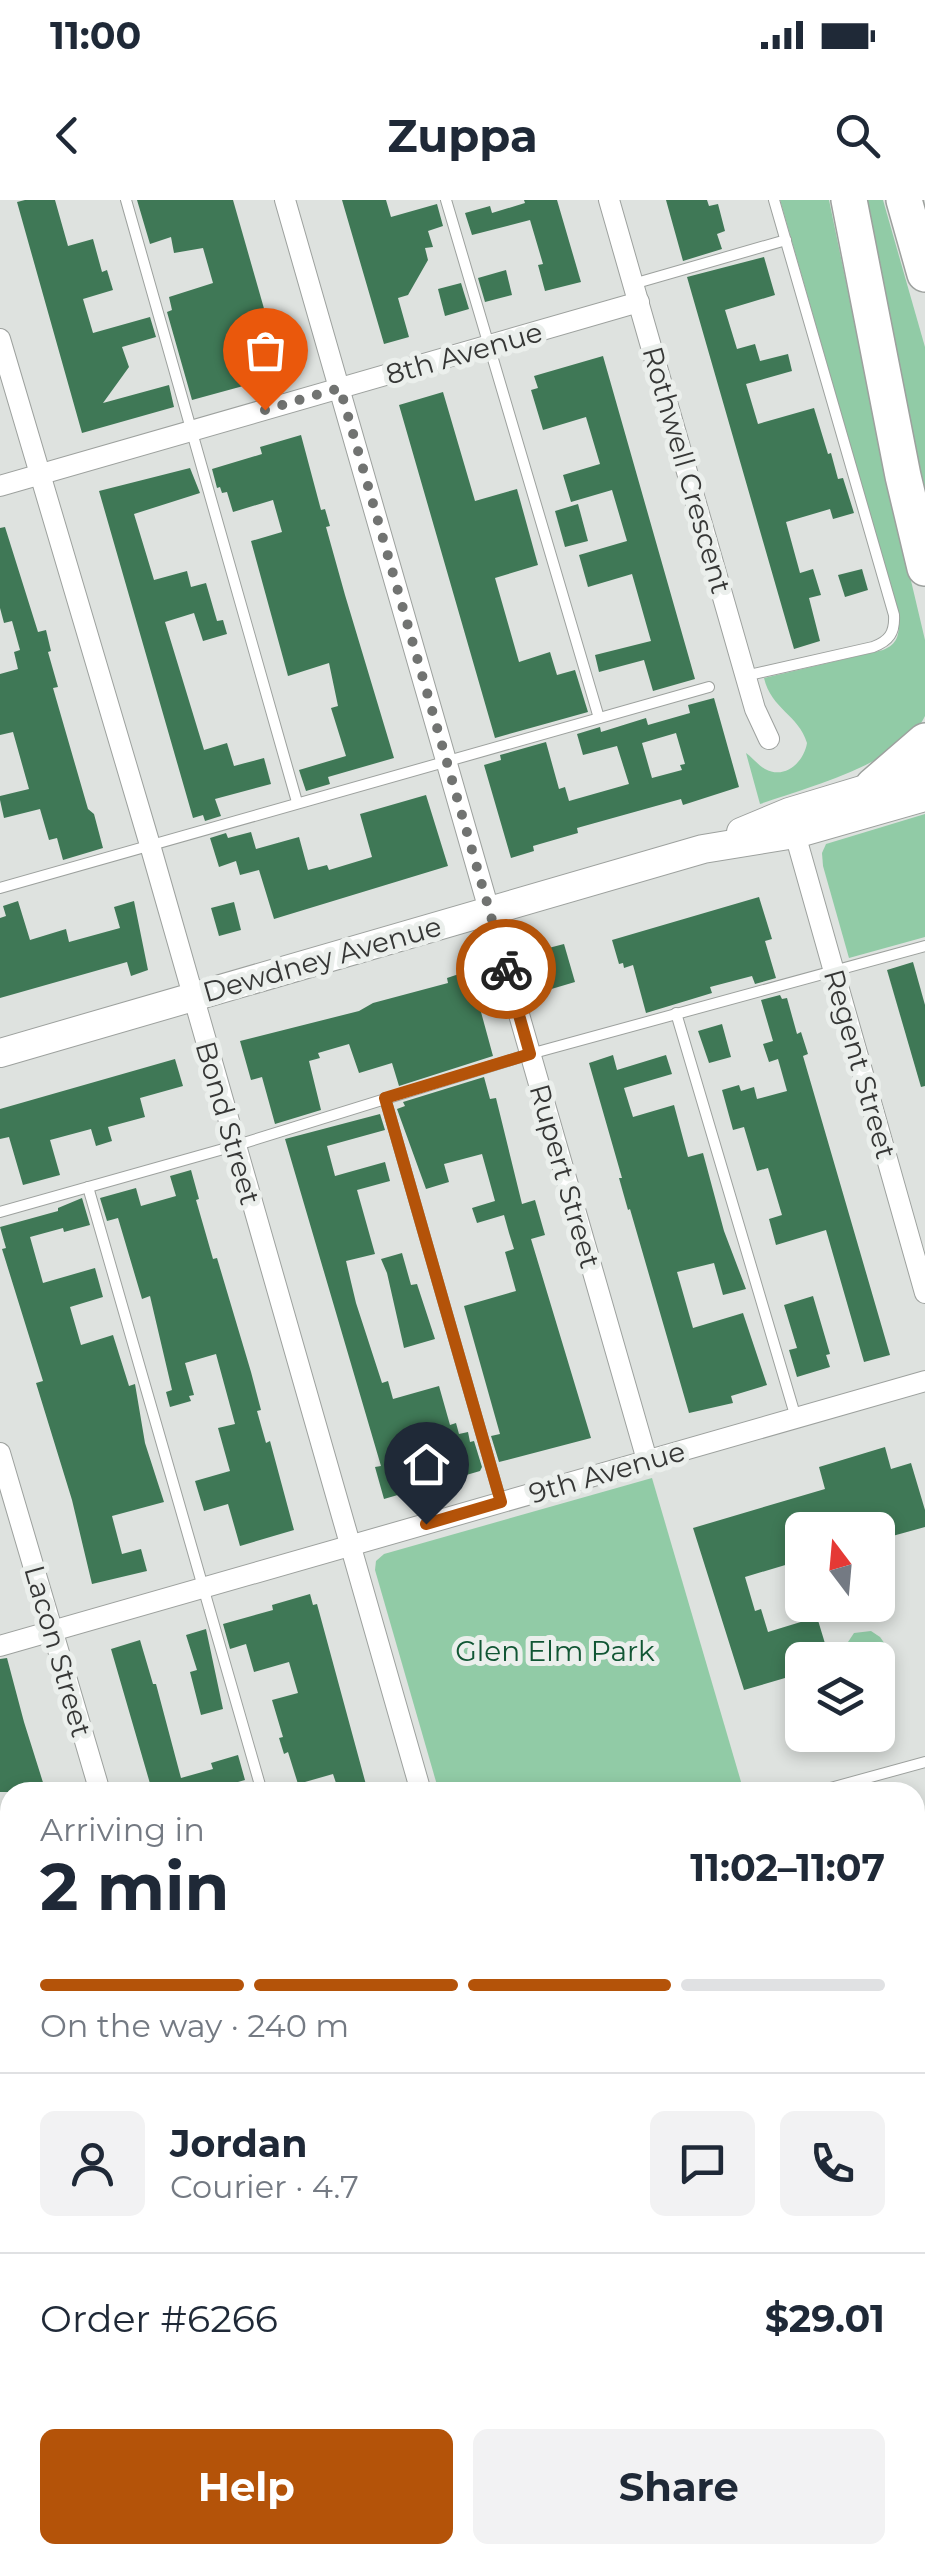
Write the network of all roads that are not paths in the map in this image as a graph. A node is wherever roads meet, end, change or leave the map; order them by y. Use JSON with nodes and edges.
{"nodes":[{"id":1,"x":126,"y":200,"type":"edge"},
{"id":2,"x":285,"y":200,"type":"edge"},
{"id":3,"x":446,"y":200,"type":"edge"},
{"id":4,"x":609,"y":200,"type":"edge"},
{"id":5,"x":774,"y":200,"type":"edge"},
{"id":6,"x":849,"y":200,"type":"edge"},
{"id":7,"x":904,"y":200,"type":"edge"},
{"id":8,"x":786,"y":240,"type":"junction"},
{"id":9,"x":925,"y":274,"type":"edge"},
{"id":10,"x":636,"y":292,"type":"junction"},
{"id":11,"x":0,"y":339,"type":"edge"},
{"id":12,"x":488,"y":346,"type":"junction"},
{"id":13,"x":340,"y":388,"type":"junction"},
{"id":14,"x":191,"y":430,"type":"junction"},
{"id":15,"x":40,"y":475,"type":"junction"},
{"id":16,"x":0,"y":486,"type":"edge"},
{"id":17,"x":925,"y":568,"type":"edge"},
{"id":18,"x":746,"y":676,"type":"junction"},
{"id":19,"x":709,"y":687,"type":"dead end"},
{"id":20,"x":599,"y":718,"type":"junction"},
{"id":21,"x":769,"y":739,"type":"dead end"},
{"id":22,"x":925,"y":742,"type":"edge"},
{"id":23,"x":448,"y":760,"type":"junction"},
{"id":24,"x":925,"y":771,"type":"edge"},
{"id":25,"x":873,"y":786,"type":"junction"},
{"id":26,"x":925,"y":797,"type":"edge"},
{"id":27,"x":297,"y":802,"type":"junction"},
{"id":28,"x":795,"y":834,"type":"junction"},
{"id":29,"x":150,"y":844,"type":"junction"},
{"id":30,"x":703,"y":849,"type":"junction"},
{"id":31,"x":0,"y":888,"type":"edge"},
{"id":32,"x":490,"y":910,"type":"junction"},
{"id":33,"x":925,"y":946,"type":"edge"},
{"id":34,"x":833,"y":972,"type":"junction"},
{"id":35,"x":193,"y":997,"type":"junction"},
{"id":36,"x":676,"y":1013,"type":"junction"},
{"id":37,"x":0,"y":1053,"type":"edge"},
{"id":38,"x":530,"y":1054,"type":"junction"},
{"id":39,"x":385,"y":1098,"type":"junction"},
{"id":40,"x":234,"y":1146,"type":"junction"},
{"id":41,"x":88,"y":1187,"type":"junction"},
{"id":42,"x":0,"y":1212,"type":"edge"},
{"id":43,"x":925,"y":1293,"type":"edge"},
{"id":44,"x":925,"y":1381,"type":"edge"},
{"id":45,"x":796,"y":1418,"type":"junction"},
{"id":46,"x":0,"y":1453,"type":"edge"},
{"id":47,"x":647,"y":1460,"type":"junction"},
{"id":48,"x":501,"y":1502,"type":"junction"},
{"id":49,"x":351,"y":1546,"type":"junction"},
{"id":50,"x":203,"y":1588,"type":"junction"},
{"id":51,"x":52,"y":1631,"type":"junction"},
{"id":52,"x":0,"y":1646,"type":"edge"},
{"id":53,"x":925,"y":1762,"type":"edge"},
{"id":54,"x":97,"y":1782,"type":"edge"},
{"id":55,"x":259,"y":1782,"type":"edge"},
{"id":56,"x":418,"y":1782,"type":"edge"},
{"id":57,"x":852,"y":1782,"type":"edge"}],
"edges":[{"from":1,"to":14,"type":"lane"},
{"from":2,"to":13,"type":"street","name":"Rupert Street"},
{"from":3,"to":12,"type":"lane"},
{"from":4,"to":10,"type":"street","name":"Rothwell Crescent"},
{"from":5,"to":8,"type":"lane"},
{"from":6,"to":17,"type":"highway"},
{"from":7,"to":9,"type":"highway"},
{"from":8,"to":10,"type":"lane"},
{"from":8,"to":18,"type":"lane"},
{"from":10,"to":12,"type":"street","name":"8th Avenue"},
{"from":10,"to":18,"type":"street","name":"Rothwell Crescent"},
{"from":11,"to":15,"type":"street","name":"Bond Street"},
{"from":12,"to":13,"type":"street","name":"8th Avenue"},
{"from":12,"to":20,"type":"lane"},
{"from":13,"to":14,"type":"street","name":"8th Avenue"},
{"from":13,"to":23,"type":"street","name":"Rupert Street"},
{"from":14,"to":15,"type":"street","name":"8th Avenue"},
{"from":14,"to":27,"type":"lane"},
{"from":15,"to":16,"type":"street","name":"8th Avenue"},
{"from":15,"to":29,"type":"street","name":"Bond Street"},
{"from":18,"to":21,"type":"street","name":"Rothwell Crescent"},
{"from":19,"to":20,"type":"lane"},
{"from":20,"to":23,"type":"lane"},
{"from":22,"to":25,"type":"highway"},
{"from":23,"to":27,"type":"lane"},
{"from":23,"to":32,"type":"street","name":"Rupert Street"},
{"from":24,"to":25,"type":"street","name":"Dewdney Avenue"},
{"from":25,"to":30,"type":"street","name":"Dewdney Avenue"},
{"from":26,"to":28,"type":"street","name":"Dewdney Avenue"},
{"from":27,"to":29,"type":"lane"},
{"from":28,"to":30,"type":"street","name":"Dewdney Avenue"},
{"from":28,"to":34,"type":"street","name":"Regent Street"},
{"from":29,"to":31,"type":"lane"},
{"from":29,"to":35,"type":"street","name":"Bond Street"},
{"from":30,"to":32,"type":"street","name":"Dewdney Avenue"},
{"from":32,"to":35,"type":"street","name":"Dewdney Avenue"},
{"from":32,"to":38,"type":"street","name":"Rupert Street"},
{"from":33,"to":34,"type":"lane"},
{"from":34,"to":36,"type":"lane"},
{"from":34,"to":43,"type":"street","name":"Regent Street"},
{"from":35,"to":37,"type":"street","name":"Dewdney Avenue"},
{"from":35,"to":40,"type":"street","name":"Bond Street"},
{"from":36,"to":38,"type":"lane"},
{"from":36,"to":45,"type":"lane"},
{"from":38,"to":39,"type":"lane"},
{"from":38,"to":47,"type":"street","name":"Rupert Street"},
{"from":39,"to":40,"type":"lane"},
{"from":39,"to":48,"type":"lane"},
{"from":40,"to":41,"type":"lane"},
{"from":40,"to":49,"type":"street","name":"Bond Street"},
{"from":41,"to":42,"type":"lane"},
{"from":41,"to":50,"type":"lane"},
{"from":44,"to":45,"type":"street","name":"9th Avenue"},
{"from":45,"to":47,"type":"street","name":"9th Avenue"},
{"from":46,"to":51,"type":"street","name":"Lacon Street"},
{"from":47,"to":48,"type":"street","name":"9th Avenue"},
{"from":48,"to":49,"type":"street","name":"9th Avenue"},
{"from":49,"to":50,"type":"street","name":"9th Avenue"},
{"from":49,"to":56,"type":"street","name":"Bond Street"},
{"from":50,"to":51,"type":"street","name":"9th Avenue"},
{"from":50,"to":55,"type":"lane"},
{"from":51,"to":52,"type":"street","name":"9th Avenue"},
{"from":51,"to":54,"type":"street","name":"Lacon Street"},
{"from":53,"to":57,"type":"lane"}]}
